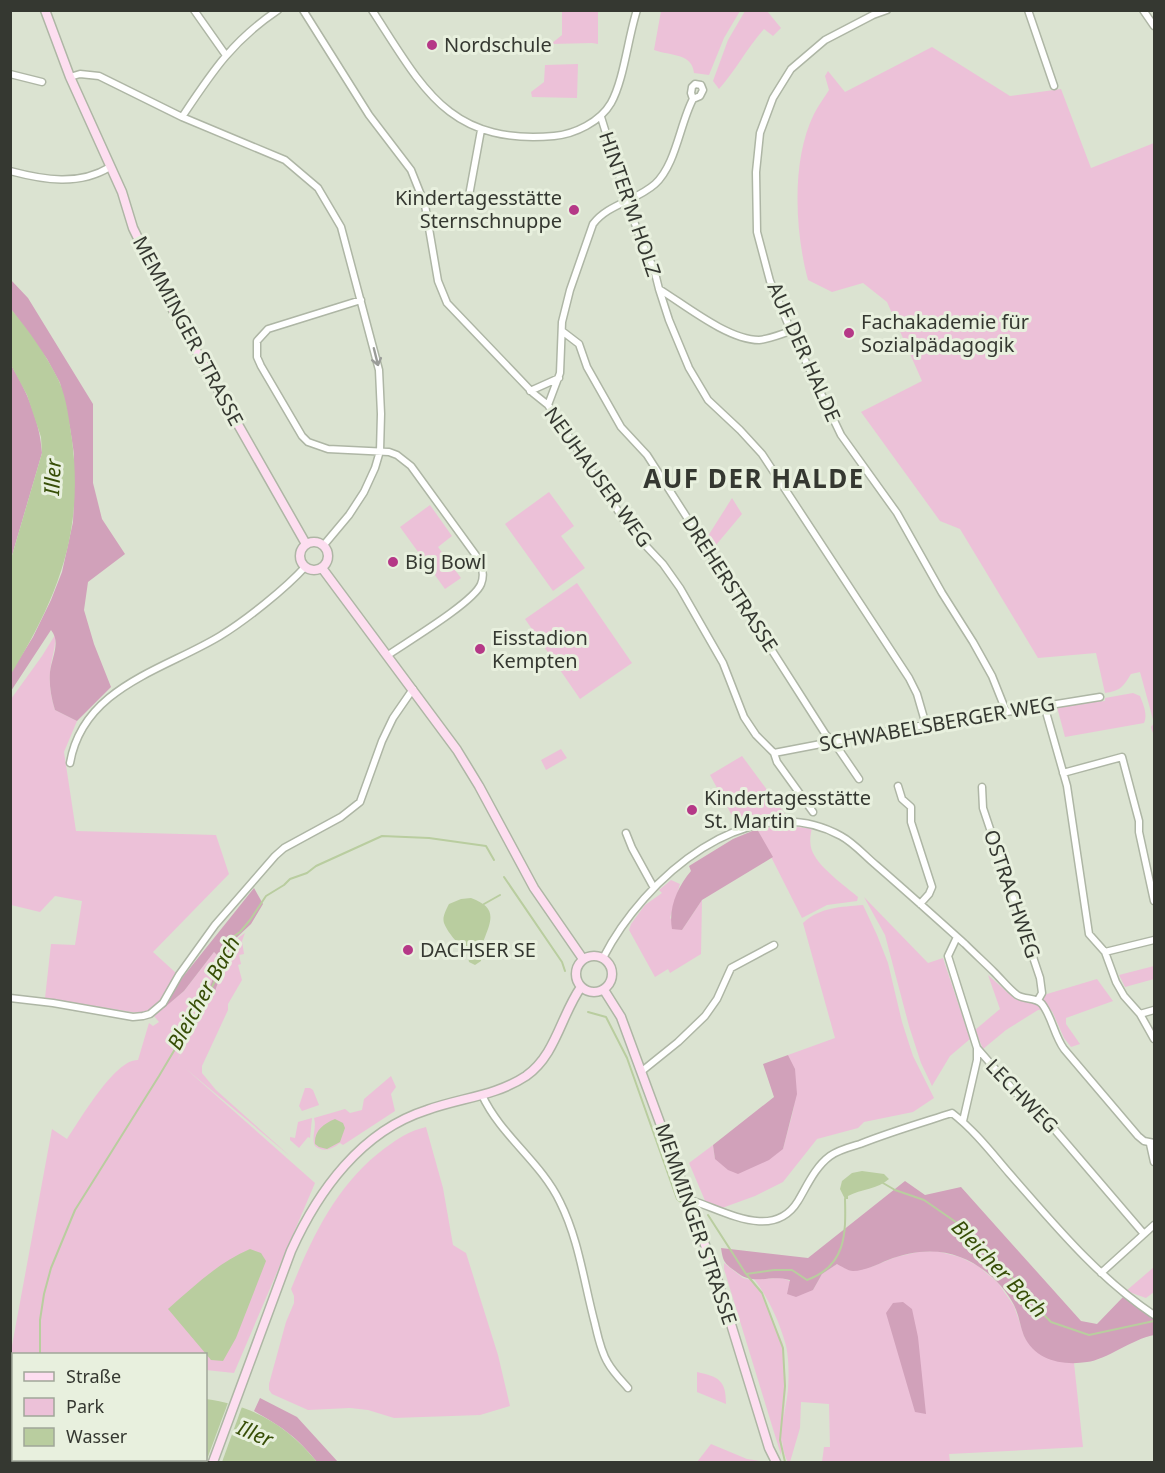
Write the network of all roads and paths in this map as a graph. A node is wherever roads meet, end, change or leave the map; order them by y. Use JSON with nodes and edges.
{"nodes":[{"id":1,"x":45,"y":10,"type":"edge"},
{"id":2,"x":194,"y":10,"type":"edge"},
{"id":3,"x":278,"y":10,"type":"edge"},
{"id":4,"x":303,"y":10,"type":"edge"},
{"id":5,"x":372,"y":10,"type":"edge"},
{"id":6,"x":637,"y":10,"type":"edge"},
{"id":7,"x":887,"y":10,"type":"edge"},
{"id":8,"x":1028,"y":10,"type":"edge"},
{"id":9,"x":1143,"y":10,"type":"edge"},
{"id":10,"x":1155,"y":26,"type":"edge"},
{"id":11,"x":225,"y":54,"type":"junction"},
{"id":12,"x":10,"y":74,"type":"edge"},
{"id":13,"x":69,"y":77,"type":"junction"},
{"id":14,"x":42,"y":82,"type":"dead end"},
{"id":15,"x":1054,"y":86,"type":"dead end"},
{"id":16,"x":693,"y":99,"type":"dead end"},
{"id":17,"x":182,"y":117,"type":"junction"},
{"id":18,"x":601,"y":117,"type":"junction"},
{"id":19,"x":481,"y":130,"type":"junction"},
{"id":20,"x":110,"y":167,"type":"junction"},
{"id":21,"x":10,"y":171,"type":"edge"},
{"id":22,"x":468,"y":201,"type":"dead end"},
{"id":23,"x":627,"y":201,"type":"junction"},
{"id":24,"x":659,"y":289,"type":"junction"},
{"id":25,"x":362,"y":300,"type":"junction"},
{"id":26,"x":562,"y":331,"type":"junction"},
{"id":27,"x":791,"y":331,"type":"junction"},
{"id":28,"x":558,"y":378,"type":"junction"},
{"id":29,"x":530,"y":390,"type":"junction"},
{"id":30,"x":548,"y":405,"type":"junction"},
{"id":31,"x":380,"y":451,"type":"junction"},
{"id":32,"x":306,"y":544,"type":"junction"},
{"id":33,"x":324,"y":546,"type":"junction"},
{"id":34,"x":305,"y":567,"type":"junction"},
{"id":35,"x":322,"y":568,"type":"junction"},
{"id":36,"x":388,"y":655,"type":"junction"},
{"id":37,"x":413,"y":689,"type":"junction"},
{"id":38,"x":1100,"y":697,"type":"dead end"},
{"id":39,"x":1044,"y":705,"type":"junction"},
{"id":40,"x":1006,"y":711,"type":"junction"},
{"id":41,"x":926,"y":725,"type":"junction"},
{"id":42,"x":833,"y":741,"type":"junction"},
{"id":43,"x":774,"y":753,"type":"junction"},
{"id":44,"x":70,"y":763,"type":"dead end"},
{"id":45,"x":1063,"y":773,"type":"junction"},
{"id":46,"x":859,"y":779,"type":"dead end"},
{"id":47,"x":898,"y":786,"type":"dead end"},
{"id":48,"x":982,"y":787,"type":"dead end"},
{"id":49,"x":813,"y":812,"type":"dead end"},
{"id":50,"x":626,"y":833,"type":"dead end"},
{"id":51,"x":654,"y":888,"type":"junction"},
{"id":52,"x":1155,"y":901,"type":"edge"},
{"id":53,"x":920,"y":904,"type":"junction"},
{"id":54,"x":957,"y":937,"type":"junction"},
{"id":55,"x":1155,"y":940,"type":"edge"},
{"id":56,"x":774,"y":945,"type":"dead end"},
{"id":57,"x":1105,"y":952,"type":"junction"},
{"id":58,"x":603,"y":958,"type":"junction"},
{"id":59,"x":583,"y":959,"type":"junction"},
{"id":60,"x":581,"y":987,"type":"junction"},
{"id":61,"x":604,"y":990,"type":"junction"},
{"id":62,"x":10,"y":998,"type":"edge"},
{"id":63,"x":1038,"y":1000,"type":"junction"},
{"id":64,"x":1155,"y":1010,"type":"edge"},
{"id":65,"x":1140,"y":1014,"type":"junction"},
{"id":66,"x":1155,"y":1039,"type":"edge"},
{"id":67,"x":977,"y":1048,"type":"junction"},
{"id":68,"x":642,"y":1071,"type":"junction"},
{"id":69,"x":482,"y":1095,"type":"junction"},
{"id":70,"x":963,"y":1121,"type":"junction"},
{"id":71,"x":1152,"y":1144,"type":"edge"},
{"id":72,"x":1155,"y":1162,"type":"edge"},
{"id":73,"x":690,"y":1200,"type":"junction"},
{"id":74,"x":1155,"y":1225,"type":"edge"},
{"id":75,"x":1144,"y":1234,"type":"junction"},
{"id":76,"x":1101,"y":1273,"type":"junction"},
{"id":77,"x":1155,"y":1315,"type":"edge"},
{"id":78,"x":628,"y":1388,"type":"dead end"},
{"id":79,"x":213,"y":1462,"type":"edge"},
{"id":80,"x":776,"y":1462,"type":"edge"}],
"edges":[{"from":1,"to":13,"type":"main road","name":"MEMMINGER STRASSE"},
{"from":2,"to":11,"type":"street"},
{"from":3,"to":11,"type":"street"},
{"from":4,"to":29,"type":"street","name":"NEUHAUSER WEG"},
{"from":5,"to":19,"type":"street"},
{"from":6,"to":18,"type":"street"},
{"from":7,"to":27,"type":"street","name":"AUF DER HALDE"},
{"from":8,"to":15,"type":"street"},
{"from":9,"to":10,"type":"street"},
{"from":11,"to":17,"type":"street"},
{"from":12,"to":14,"type":"street"},
{"from":13,"to":17,"type":"street"},
{"from":13,"to":20,"type":"main road","name":"MEMMINGER STRASSE"},
{"from":16,"to":23,"type":"street"},
{"from":17,"to":25,"type":"street"},
{"from":18,"to":19,"type":"street"},
{"from":18,"to":23,"type":"street","name":"HINTER'M HOLZ"},
{"from":19,"to":22,"type":"street"},
{"from":20,"to":21,"type":"street"},
{"from":20,"to":32,"type":"main road","name":"MEMMINGER STRASSE"},
{"from":23,"to":24,"type":"street","name":"HINTER'M HOLZ"},
{"from":23,"to":26,"type":"street"},
{"from":24,"to":27,"type":"street","name":"HINTER'M HOLZ"},
{"from":24,"to":41,"type":"street"},
{"from":25,"to":31,"type":"street","one_way":true},
{"from":25,"to":31,"type":"street"},
{"from":26,"to":28,"type":"street"},
{"from":26,"to":42,"type":"street","name":"DREHERSTRASSE"},
{"from":27,"to":40,"type":"street","name":"AUF DER HALDE"},
{"from":28,"to":29,"type":"street"},
{"from":28,"to":30,"type":"street"},
{"from":29,"to":30,"type":"street","name":"NEUHAUSER WEG"},
{"from":30,"to":43,"type":"street","name":"NEUHAUSER WEG"},
{"from":31,"to":33,"type":"street"},
{"from":31,"to":36,"type":"street"},
{"from":32,"to":33,"type":"main road"},
{"from":32,"to":34,"type":"main road"},
{"from":33,"to":35,"type":"main road"},
{"from":34,"to":35,"type":"main road"},
{"from":34,"to":44,"type":"street"},
{"from":35,"to":36,"type":"main road"},
{"from":36,"to":37,"type":"main road"},
{"from":37,"to":59,"type":"main road"},
{"from":37,"to":62,"type":"street"},
{"from":38,"to":39,"type":"street","name":"SCHWABELSBERGER WEG"},
{"from":39,"to":40,"type":"street","name":"SCHWABELSBERGER WEG"},
{"from":39,"to":45,"type":"street"},
{"from":40,"to":41,"type":"street","name":"SCHWABELSBERGER WEG"},
{"from":41,"to":42,"type":"street","name":"SCHWABELSBERGER WEG"},
{"from":42,"to":43,"type":"street","name":"SCHWABELSBERGER WEG"},
{"from":42,"to":46,"type":"street","name":"DREHERSTRASSE"},
{"from":43,"to":49,"type":"street"},
{"from":45,"to":52,"type":"street"},
{"from":45,"to":57,"type":"street"},
{"from":47,"to":53,"type":"street"},
{"from":48,"to":63,"type":"street","name":"OSTRACHWEG"},
{"from":50,"to":51,"type":"street"},
{"from":51,"to":53,"type":"street"},
{"from":51,"to":58,"type":"street"},
{"from":53,"to":54,"type":"street"},
{"from":54,"to":63,"type":"street"},
{"from":54,"to":67,"type":"street","name":"LECHWEG"},
{"from":55,"to":57,"type":"street"},
{"from":56,"to":68,"type":"street"},
{"from":57,"to":65,"type":"street"},
{"from":58,"to":59,"type":"main road"},
{"from":58,"to":61,"type":"main road"},
{"from":59,"to":60,"type":"main road"},
{"from":60,"to":61,"type":"main road"},
{"from":60,"to":69,"type":"main road"},
{"from":61,"to":68,"type":"main road","name":"MEMMINGER STRASSE"},
{"from":63,"to":71,"type":"street"},
{"from":64,"to":65,"type":"street"},
{"from":65,"to":66,"type":"street"},
{"from":67,"to":70,"type":"street"},
{"from":67,"to":75,"type":"street","name":"LECHWEG"},
{"from":68,"to":73,"type":"main road","name":"MEMMINGER STRASSE"},
{"from":69,"to":78,"type":"street"},
{"from":69,"to":79,"type":"main road"},
{"from":70,"to":73,"type":"street"},
{"from":70,"to":76,"type":"street"},
{"from":71,"to":72,"type":"street"},
{"from":73,"to":80,"type":"main road","name":"MEMMINGER STRASSE"},
{"from":74,"to":75,"type":"street"},
{"from":75,"to":76,"type":"street"},
{"from":76,"to":77,"type":"street"}]}
